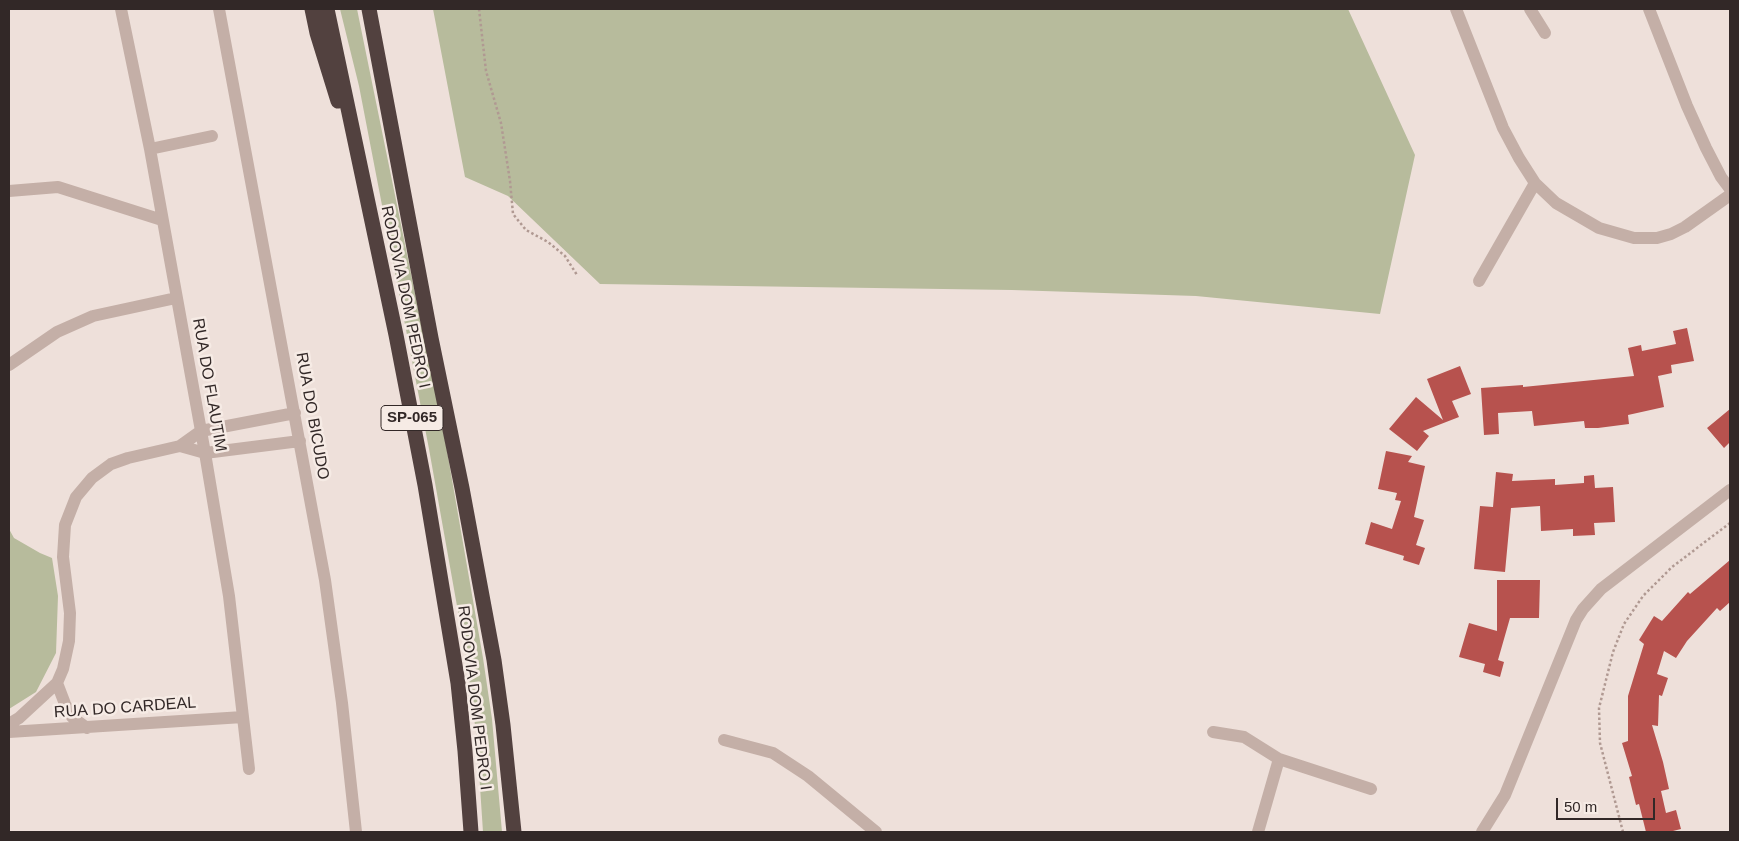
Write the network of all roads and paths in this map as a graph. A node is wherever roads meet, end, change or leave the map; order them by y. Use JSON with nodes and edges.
{"nodes":[{"id":1,"x":121,"y":9,"type":"edge"},
{"id":2,"x":219,"y":9,"type":"edge"},
{"id":3,"x":312,"y":9,"type":"edge"},
{"id":4,"x":327,"y":9,"type":"edge"},
{"id":5,"x":371,"y":9,"type":"edge"},
{"id":6,"x":479,"y":9,"type":"edge"},
{"id":7,"x":1456,"y":9,"type":"edge"},
{"id":8,"x":1530,"y":9,"type":"edge"},
{"id":9,"x":1649,"y":9,"type":"edge"},
{"id":10,"x":1545,"y":34,"type":"dead end"},
{"id":11,"x":212,"y":136,"type":"dead end"},
{"id":12,"x":150,"y":148,"type":"junction"},
{"id":13,"x":1535,"y":183,"type":"junction"},
{"id":14,"x":1730,"y":188,"type":"edge"},
{"id":15,"x":9,"y":191,"type":"edge"},
{"id":16,"x":1730,"y":195,"type":"edge"},
{"id":17,"x":367,"y":198,"type":"junction"},
{"id":18,"x":162,"y":220,"type":"junction"},
{"id":19,"x":577,"y":275,"type":"dead end"},
{"id":20,"x":1479,"y":281,"type":"dead end"},
{"id":21,"x":176,"y":298,"type":"junction"},
{"id":22,"x":9,"y":365,"type":"edge"},
{"id":23,"x":295,"y":413,"type":"junction"},
{"id":24,"x":201,"y":430,"type":"junction"},
{"id":25,"x":300,"y":441,"type":"junction"},
{"id":26,"x":180,"y":446,"type":"junction"},
{"id":27,"x":205,"y":453,"type":"junction"},
{"id":28,"x":1730,"y":490,"type":"edge"},
{"id":29,"x":1730,"y":524,"type":"edge"},
{"id":30,"x":58,"y":683,"type":"junction"},
{"id":31,"x":243,"y":717,"type":"junction"},
{"id":32,"x":9,"y":724,"type":"edge"},
{"id":33,"x":87,"y":728,"type":"junction"},
{"id":34,"x":9,"y":732,"type":"edge"},
{"id":35,"x":1213,"y":732,"type":"dead end"},
{"id":36,"x":724,"y":740,"type":"dead end"},
{"id":37,"x":1279,"y":759,"type":"junction"},
{"id":38,"x":249,"y":770,"type":"dead end"},
{"id":39,"x":1372,"y":789,"type":"dead end"},
{"id":40,"x":356,"y":832,"type":"edge"},
{"id":41,"x":471,"y":832,"type":"edge"},
{"id":42,"x":514,"y":832,"type":"edge"},
{"id":43,"x":876,"y":832,"type":"edge"},
{"id":44,"x":1258,"y":832,"type":"edge"},
{"id":45,"x":1482,"y":832,"type":"edge"},
{"id":46,"x":1623,"y":832,"type":"edge"}],
"edges":[{"from":1,"to":12,"type":"street","name":"RUA DO FLAUTIM"},
{"from":2,"to":23,"type":"street","name":"RUA DO BICUDO"},
{"from":3,"to":17,"type":"highway"},
{"from":4,"to":17,"type":"highway","name":"RODOVIA DOM PEDRO I","number":"SP-065"},
{"from":5,"to":42,"type":"highway","name":"RODOVIA DOM PEDRO I","number":"SP-065"},
{"from":6,"to":19,"type":"path"},
{"from":7,"to":13,"type":"street"},
{"from":8,"to":10,"type":"street"},
{"from":9,"to":14,"type":"street"},
{"from":11,"to":12,"type":"street"},
{"from":12,"to":18,"type":"street","name":"RUA DO FLAUTIM"},
{"from":13,"to":16,"type":"street"},
{"from":13,"to":20,"type":"street"},
{"from":15,"to":18,"type":"street"},
{"from":17,"to":41,"type":"highway","name":"RODOVIA DOM PEDRO I","number":"SP-065"},
{"from":18,"to":21,"type":"street","name":"RUA DO FLAUTIM"},
{"from":21,"to":22,"type":"street"},
{"from":21,"to":24,"type":"street","name":"RUA DO FLAUTIM"},
{"from":23,"to":24,"type":"street"},
{"from":23,"to":25,"type":"street","name":"RUA DO BICUDO"},
{"from":24,"to":26,"type":"street"},
{"from":24,"to":27,"type":"street","name":"RUA DO FLAUTIM"},
{"from":25,"to":27,"type":"street"},
{"from":25,"to":40,"type":"street","name":"RUA DO BICUDO"},
{"from":26,"to":27,"type":"street"},
{"from":26,"to":30,"type":"street"},
{"from":27,"to":31,"type":"street","name":"RUA DO FLAUTIM"},
{"from":28,"to":45,"type":"street"},
{"from":29,"to":46,"type":"path"},
{"from":30,"to":32,"type":"street"},
{"from":30,"to":33,"type":"street"},
{"from":31,"to":33,"type":"street","name":"RUA DO CARDEAL"},
{"from":31,"to":38,"type":"street","name":"RUA DO FLAUTIM"},
{"from":33,"to":34,"type":"street","name":"RUA DO CARDEAL"},
{"from":35,"to":37,"type":"street"},
{"from":36,"to":43,"type":"street"},
{"from":37,"to":39,"type":"street"},
{"from":37,"to":44,"type":"street"}]}
